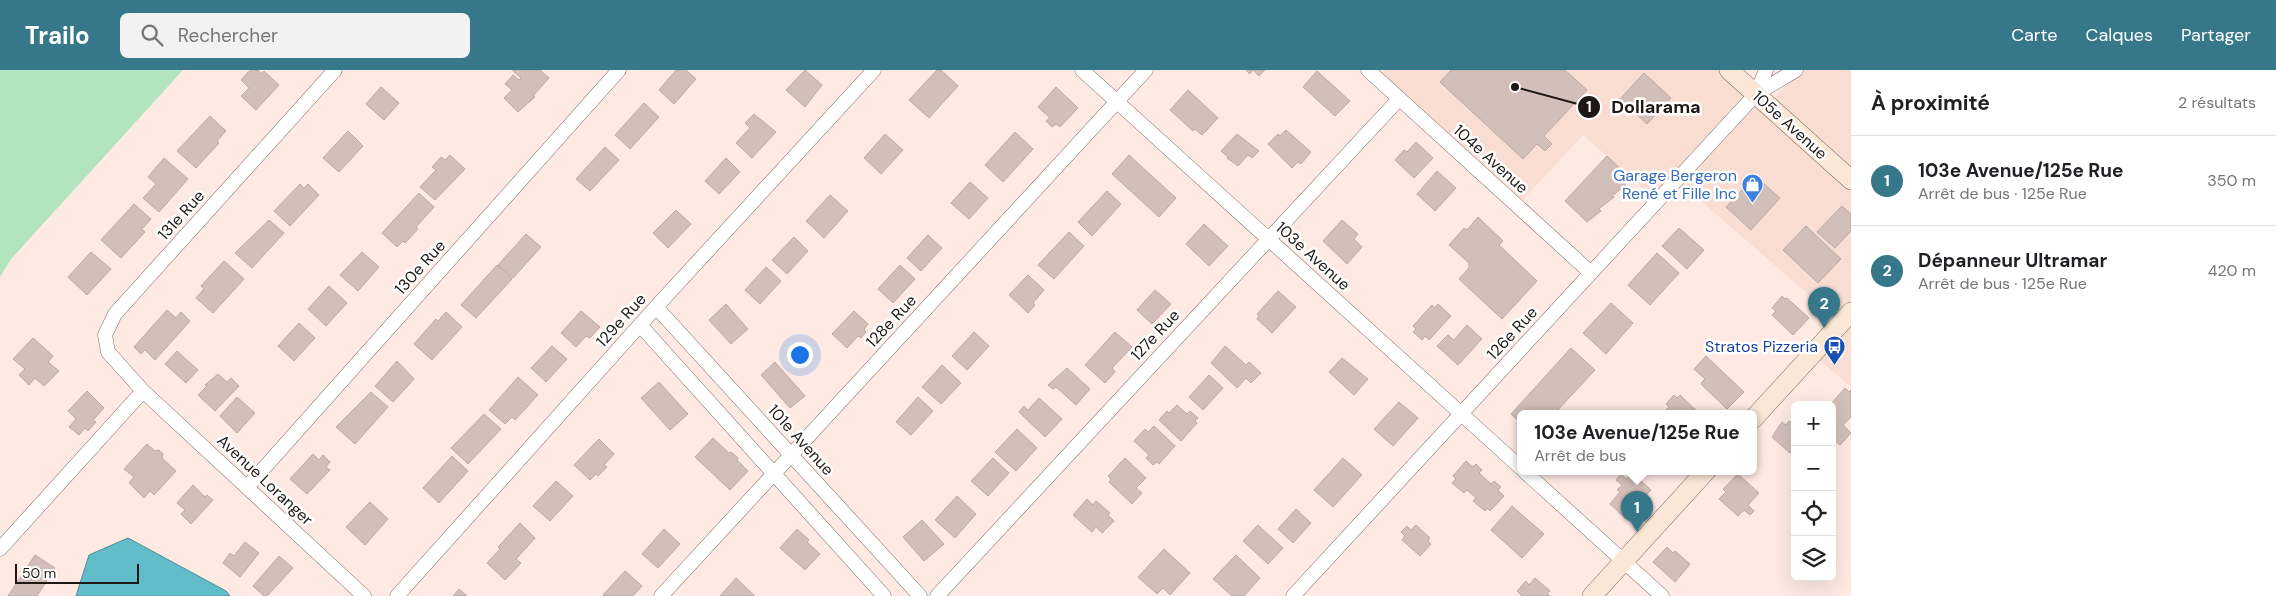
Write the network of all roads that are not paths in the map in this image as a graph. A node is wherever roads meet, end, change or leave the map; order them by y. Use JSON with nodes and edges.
{"nodes":[{"id":1,"x":335,"y":70,"type":"edge"},
{"id":2,"x":619,"y":70,"type":"edge"},
{"id":3,"x":874,"y":70,"type":"edge"},
{"id":4,"x":1082,"y":70,"type":"edge"},
{"id":5,"x":1146,"y":70,"type":"edge"},
{"id":6,"x":1368,"y":70,"type":"edge"},
{"id":7,"x":1730,"y":70,"type":"edge"},
{"id":8,"x":1766,"y":70,"type":"edge"},
{"id":9,"x":1796,"y":70,"type":"edge"},
{"id":10,"x":1756,"y":94,"type":"junction"},
{"id":11,"x":1399,"y":99,"type":"junction"},
{"id":12,"x":1117,"y":102,"type":"junction"},
{"id":13,"x":1851,"y":180,"type":"edge"},
{"id":14,"x":1269,"y":239,"type":"junction"},
{"id":15,"x":1591,"y":273,"type":"junction"},
{"id":16,"x":656,"y":307,"type":"junction"},
{"id":17,"x":1851,"y":312,"type":"edge"},
{"id":18,"x":640,"y":325,"type":"junction"},
{"id":19,"x":143,"y":391,"type":"junction"},
{"id":20,"x":1461,"y":414,"type":"junction"},
{"id":21,"x":1757,"y":415,"type":"edge"},
{"id":22,"x":791,"y":455,"type":"junction"},
{"id":23,"x":1517,"y":464,"type":"edge"},
{"id":24,"x":774,"y":474,"type":"junction"},
{"id":25,"x":1528,"y":475,"type":"edge"},
{"id":26,"x":1702,"y":475,"type":"edge"},
{"id":27,"x":247,"y":487,"type":"junction"},
{"id":28,"x":0,"y":549,"type":"edge"},
{"id":29,"x":1624,"y":561,"type":"junction"},
{"id":30,"x":364,"y":596,"type":"edge"},
{"id":31,"x":397,"y":596,"type":"edge"},
{"id":32,"x":661,"y":596,"type":"edge"},
{"id":33,"x":884,"y":596,"type":"edge"},
{"id":34,"x":920,"y":596,"type":"edge"},
{"id":35,"x":937,"y":596,"type":"edge"},
{"id":36,"x":1293,"y":596,"type":"edge"},
{"id":37,"x":1592,"y":596,"type":"edge"},
{"id":38,"x":1662,"y":596,"type":"edge"}],
"edges":[{"from":1,"to":19,"type":"street","name":"131e Rue"},
{"from":2,"to":27,"type":"street","name":"130e Rue"},
{"from":3,"to":16,"type":"street","name":"129e Rue"},
{"from":4,"to":12,"type":"street","name":"103e Avenue"},
{"from":5,"to":12,"type":"street","name":"128e Rue"},
{"from":6,"to":11,"type":"street","name":"104e Avenue"},
{"from":7,"to":10,"type":"main road","name":"105e Avenue"},
{"from":8,"to":10,"type":"street","name":"126e Rue"},
{"from":9,"to":10,"type":"street","name":"126e Rue"},
{"from":10,"to":13,"type":"main road","name":"105e Avenue"},
{"from":10,"to":15,"type":"street","name":"126e Rue"},
{"from":11,"to":14,"type":"street","name":"127e Rue"},
{"from":11,"to":15,"type":"street","name":"104e Avenue"},
{"from":12,"to":14,"type":"street","name":"103e Avenue"},
{"from":12,"to":22,"type":"street","name":"128e Rue"},
{"from":14,"to":20,"type":"street","name":"103e Avenue"},
{"from":14,"to":35,"type":"street","name":"127e Rue"},
{"from":15,"to":20,"type":"street","name":"126e Rue"},
{"from":16,"to":18,"type":"street","name":"129e Rue"},
{"from":16,"to":22,"type":"street","name":"101e Avenue"},
{"from":17,"to":21,"type":"main road"},
{"from":18,"to":24,"type":"street"},
{"from":18,"to":31,"type":"street","name":"129e Rue"},
{"from":19,"to":27,"type":"street","name":"Avenue Loranger"},
{"from":19,"to":28,"type":"street"},
{"from":20,"to":23,"type":"street","name":"103e Avenue"},
{"from":20,"to":36,"type":"street","name":"126e Rue"},
{"from":22,"to":24,"type":"street","name":"128e Rue"},
{"from":22,"to":34,"type":"street","name":"101e Avenue"},
{"from":24,"to":32,"type":"street","name":"128e Rue"},
{"from":24,"to":33,"type":"street"},
{"from":25,"to":29,"type":"street"},
{"from":26,"to":29,"type":"main road"},
{"from":27,"to":30,"type":"street","name":"Avenue Loranger"},
{"from":29,"to":37,"type":"main road"},
{"from":29,"to":38,"type":"street"}]}
